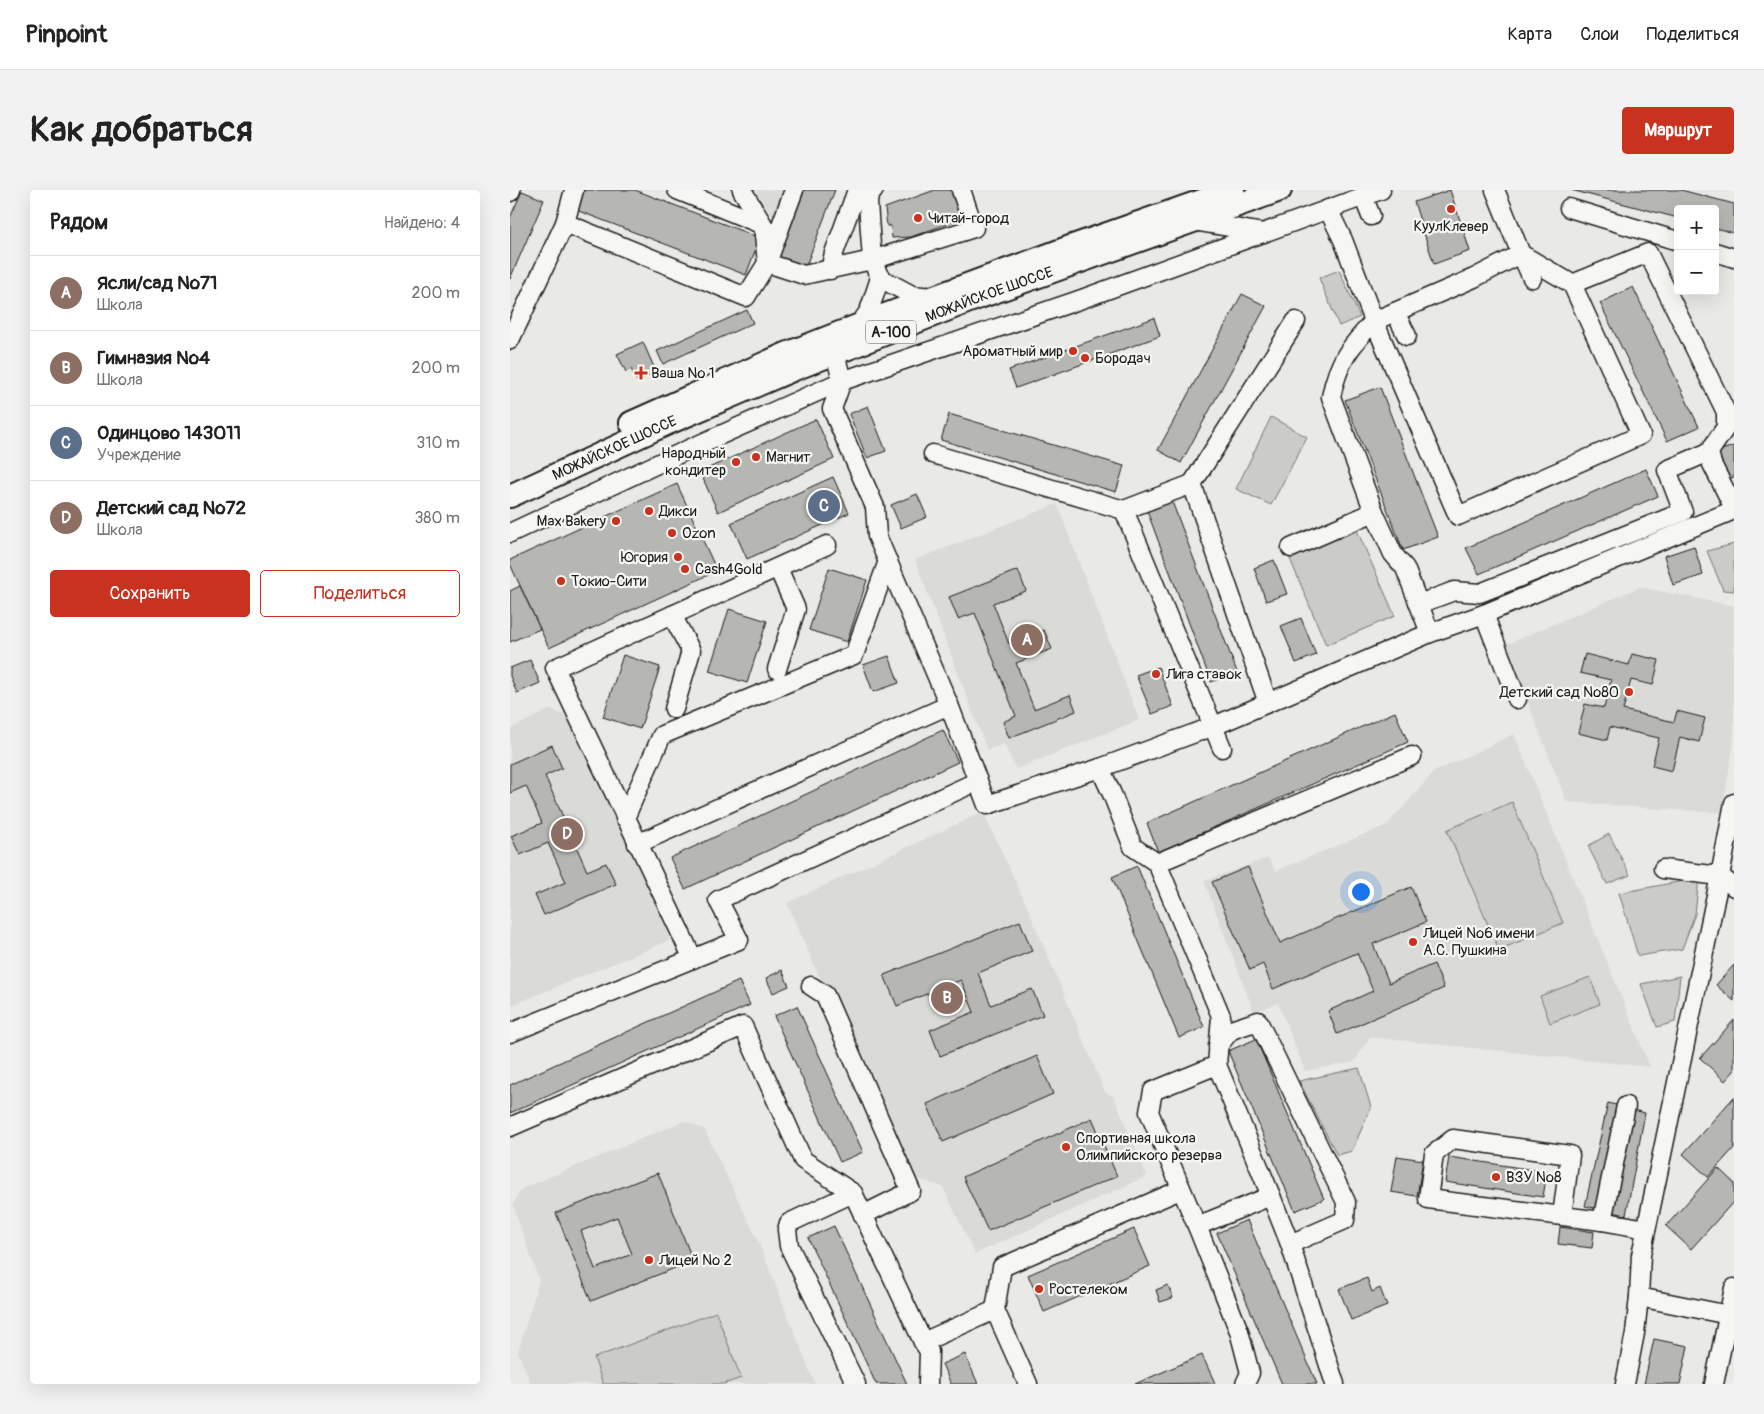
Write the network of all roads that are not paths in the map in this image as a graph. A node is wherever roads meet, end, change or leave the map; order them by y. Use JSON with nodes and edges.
{"nodes":[{"id":1,"x":574,"y":190,"type":"edge"},
{"id":2,"x":677,"y":190,"type":"edge"},
{"id":3,"x":742,"y":190,"type":"edge"},
{"id":4,"x":794,"y":190,"type":"edge"},
{"id":5,"x":857,"y":190,"type":"edge"},
{"id":6,"x":874,"y":190,"type":"edge"},
{"id":7,"x":961,"y":190,"type":"edge"},
{"id":8,"x":1233,"y":190,"type":"edge"},
{"id":9,"x":1280,"y":190,"type":"edge"},
{"id":10,"x":1381,"y":190,"type":"edge"},
{"id":11,"x":1494,"y":190,"type":"edge"},
{"id":12,"x":1363,"y":196,"type":"junction"},
{"id":13,"x":1569,"y":208,"type":"dead end"},
{"id":14,"x":1328,"y":209,"type":"junction"},
{"id":15,"x":1371,"y":216,"type":"dead end"},
{"id":16,"x":1193,"y":221,"type":"junction"},
{"id":17,"x":565,"y":223,"type":"junction"},
{"id":18,"x":763,"y":225,"type":"junction"},
{"id":19,"x":1265,"y":233,"type":"junction"},
{"id":20,"x":1674,"y":240,"type":"edge"},
{"id":21,"x":1719,"y":253,"type":"edge"},
{"id":22,"x":1521,"y":254,"type":"junction"},
{"id":23,"x":1734,"y":258,"type":"edge"},
{"id":24,"x":872,"y":260,"type":"junction"},
{"id":25,"x":767,"y":263,"type":"junction"},
{"id":26,"x":830,"y":270,"type":"junction"},
{"id":27,"x":880,"y":278,"type":"junction"},
{"id":28,"x":1532,"y":278,"type":"dead end"},
{"id":29,"x":1572,"y":284,"type":"junction"},
{"id":30,"x":934,"y":297,"type":"junction"},
{"id":31,"x":1395,"y":312,"type":"junction"},
{"id":32,"x":1296,"y":321,"type":"dead end"},
{"id":33,"x":1374,"y":321,"type":"junction"},
{"id":34,"x":859,"y":325,"type":"junction"},
{"id":35,"x":1407,"y":336,"type":"dead end"},
{"id":36,"x":510,"y":340,"type":"edge"},
{"id":37,"x":835,"y":353,"type":"junction"},
{"id":38,"x":842,"y":381,"type":"junction"},
{"id":39,"x":1709,"y":452,"type":"junction"},
{"id":40,"x":933,"y":454,"type":"dead end"},
{"id":41,"x":510,"y":479,"type":"edge"},
{"id":42,"x":1192,"y":484,"type":"junction"},
{"id":43,"x":510,"y":496,"type":"edge"},
{"id":44,"x":1734,"y":509,"type":"edge"},
{"id":45,"x":1124,"y":510,"type":"junction"},
{"id":46,"x":1374,"y":512,"type":"junction"},
{"id":47,"x":510,"y":533,"type":"edge"},
{"id":48,"x":827,"y":545,"type":"dead end"},
{"id":49,"x":1291,"y":548,"type":"dead end"},
{"id":50,"x":888,"y":561,"type":"junction"},
{"id":51,"x":778,"y":568,"type":"junction"},
{"id":52,"x":1419,"y":604,"type":"junction"},
{"id":53,"x":1484,"y":614,"type":"junction"},
{"id":54,"x":672,"y":616,"type":"junction"},
{"id":55,"x":1430,"y":634,"type":"junction"},
{"id":56,"x":777,"y":669,"type":"dead end"},
{"id":57,"x":1517,"y":699,"type":"dead end"},
{"id":58,"x":1268,"y":703,"type":"junction"},
{"id":59,"x":949,"y":705,"type":"junction"},
{"id":60,"x":674,"y":709,"type":"dead end"},
{"id":61,"x":1214,"y":726,"type":"junction"},
{"id":62,"x":1222,"y":748,"type":"dead end"},
{"id":63,"x":1412,"y":756,"type":"dead end"},
{"id":64,"x":1100,"y":768,"type":"junction"},
{"id":65,"x":978,"y":781,"type":"junction"},
{"id":66,"x":1734,"y":803,"type":"edge"},
{"id":67,"x":626,"y":818,"type":"junction"},
{"id":68,"x":638,"y":844,"type":"junction"},
{"id":69,"x":1157,"y":863,"type":"junction"},
{"id":70,"x":1662,"y":869,"type":"dead end"},
{"id":71,"x":1727,"y":881,"type":"edge"},
{"id":72,"x":693,"y":959,"type":"junction"},
{"id":73,"x":811,"y":986,"type":"dead end"},
{"id":74,"x":510,"y":1034,"type":"edge"},
{"id":75,"x":1218,"y":1046,"type":"junction"},
{"id":76,"x":1217,"y":1065,"type":"junction"},
{"id":77,"x":1626,"y":1106,"type":"dead end"},
{"id":78,"x":510,"y":1127,"type":"edge"},
{"id":79,"x":1180,"y":1190,"type":"junction"},
{"id":80,"x":854,"y":1193,"type":"junction"},
{"id":81,"x":1271,"y":1196,"type":"junction"},
{"id":82,"x":863,"y":1215,"type":"junction"},
{"id":83,"x":1562,"y":1216,"type":"junction"},
{"id":84,"x":1602,"y":1221,"type":"junction"},
{"id":85,"x":1197,"y":1226,"type":"junction"},
{"id":86,"x":1646,"y":1229,"type":"junction"},
{"id":87,"x":1290,"y":1244,"type":"junction"},
{"id":88,"x":1734,"y":1288,"type":"edge"},
{"id":89,"x":1639,"y":1297,"type":"junction"},
{"id":90,"x":995,"y":1310,"type":"junction"},
{"id":91,"x":1732,"y":1315,"type":"edge"},
{"id":92,"x":923,"y":1342,"type":"junction"},
{"id":93,"x":1250,"y":1380,"type":"edge"},
{"id":94,"x":856,"y":1384,"type":"edge"},
{"id":95,"x":928,"y":1384,"type":"edge"},
{"id":96,"x":1028,"y":1384,"type":"edge"},
{"id":97,"x":1335,"y":1384,"type":"edge"},
{"id":98,"x":1625,"y":1384,"type":"edge"},
{"id":99,"x":1714,"y":1384,"type":"edge"}],
"edges":[{"from":1,"to":17,"type":"street"},
{"from":2,"to":18,"type":"street"},
{"from":3,"to":18,"type":"street"},
{"from":4,"to":25,"type":"street"},
{"from":5,"to":26,"type":"street"},
{"from":6,"to":24,"type":"street"},
{"from":7,"to":24,"type":"street"},
{"from":8,"to":30,"type":"main road","name":"МОЖАЙСКОЕ ШОССЕ","number":"А-100"},
{"from":9,"to":16,"type":"main road","name":"МОЖАЙСКОЕ ШОССЕ","number":"А-100"},
{"from":10,"to":12,"type":"street"},
{"from":11,"to":22,"type":"street"},
{"from":12,"to":14,"type":"street"},
{"from":12,"to":15,"type":"street"},
{"from":13,"to":20,"type":"street"},
{"from":14,"to":19,"type":"street"},
{"from":14,"to":33,"type":"street"},
{"from":16,"to":19,"type":"street"},
{"from":16,"to":37,"type":"main road","name":"МОЖАЙСКОЕ ШОССЕ","number":"А-100"},
{"from":17,"to":25,"type":"street"},
{"from":17,"to":36,"type":"street"},
{"from":18,"to":25,"type":"street"},
{"from":19,"to":38,"type":"street"},
{"from":21,"to":23,"type":"street"},
{"from":22,"to":28,"type":"street"},
{"from":22,"to":29,"type":"street"},
{"from":22,"to":31,"type":"street"},
{"from":24,"to":26,"type":"street"},
{"from":24,"to":27,"type":"street"},
{"from":25,"to":26,"type":"street"},
{"from":27,"to":30,"type":"street"},
{"from":27,"to":34,"type":"street"},
{"from":29,"to":33,"type":"street"},
{"from":29,"to":39,"type":"street"},
{"from":30,"to":34,"type":"main road","name":"МОЖАЙСКОЕ ШОССЕ","number":"А-100"},
{"from":31,"to":33,"type":"street"},
{"from":31,"to":35,"type":"street"},
{"from":32,"to":42,"type":"street"},
{"from":33,"to":46,"type":"street"},
{"from":34,"to":41,"type":"main road","name":"МОЖАЙСКОЕ ШОССЕ","number":"А-100"},
{"from":37,"to":38,"type":"street"},
{"from":37,"to":43,"type":"main road","name":"МОЖАЙСКОЕ ШОССЕ","number":"А-100"},
{"from":38,"to":47,"type":"street"},
{"from":38,"to":50,"type":"street"},
{"from":39,"to":44,"type":"street"},
{"from":39,"to":52,"type":"street"},
{"from":40,"to":45,"type":"street"},
{"from":42,"to":45,"type":"street"},
{"from":42,"to":58,"type":"street"},
{"from":44,"to":53,"type":"street"},
{"from":45,"to":61,"type":"street"},
{"from":46,"to":49,"type":"street"},
{"from":46,"to":52,"type":"street"},
{"from":48,"to":51,"type":"street"},
{"from":50,"to":59,"type":"street"},
{"from":50,"to":67,"type":"street"},
{"from":51,"to":54,"type":"street"},
{"from":51,"to":56,"type":"street"},
{"from":52,"to":55,"type":"street"},
{"from":53,"to":55,"type":"street"},
{"from":53,"to":57,"type":"street"},
{"from":54,"to":60,"type":"street"},
{"from":54,"to":67,"type":"street"},
{"from":55,"to":58,"type":"street"},
{"from":58,"to":61,"type":"street"},
{"from":59,"to":65,"type":"street"},
{"from":59,"to":68,"type":"street"},
{"from":61,"to":62,"type":"street"},
{"from":61,"to":64,"type":"street"},
{"from":63,"to":69,"type":"street"},
{"from":64,"to":65,"type":"street"},
{"from":64,"to":69,"type":"street"},
{"from":65,"to":72,"type":"street"},
{"from":66,"to":71,"type":"street"},
{"from":67,"to":68,"type":"street"},
{"from":68,"to":72,"type":"street"},
{"from":69,"to":75,"type":"street"},
{"from":70,"to":71,"type":"street"},
{"from":71,"to":86,"type":"street"},
{"from":72,"to":74,"type":"street"},
{"from":73,"to":82,"type":"street"},
{"from":75,"to":76,"type":"street"},
{"from":75,"to":87,"type":"street"},
{"from":76,"to":79,"type":"street"},
{"from":76,"to":81,"type":"street"},
{"from":77,"to":84,"type":"street"},
{"from":78,"to":80,"type":"street"},
{"from":79,"to":85,"type":"street"},
{"from":79,"to":90,"type":"street"},
{"from":80,"to":82,"type":"street"},
{"from":80,"to":94,"type":"street"},
{"from":81,"to":85,"type":"street"},
{"from":81,"to":87,"type":"street"},
{"from":82,"to":92,"type":"street"},
{"from":83,"to":83,"type":"street"},
{"from":83,"to":84,"type":"street"},
{"from":84,"to":86,"type":"street"},
{"from":85,"to":93,"type":"street"},
{"from":86,"to":89,"type":"street"},
{"from":87,"to":97,"type":"street"},
{"from":88,"to":91,"type":"street"},
{"from":89,"to":91,"type":"street"},
{"from":89,"to":98,"type":"street"},
{"from":90,"to":92,"type":"street"},
{"from":90,"to":96,"type":"street"},
{"from":91,"to":99,"type":"street"},
{"from":92,"to":95,"type":"street"}]}
